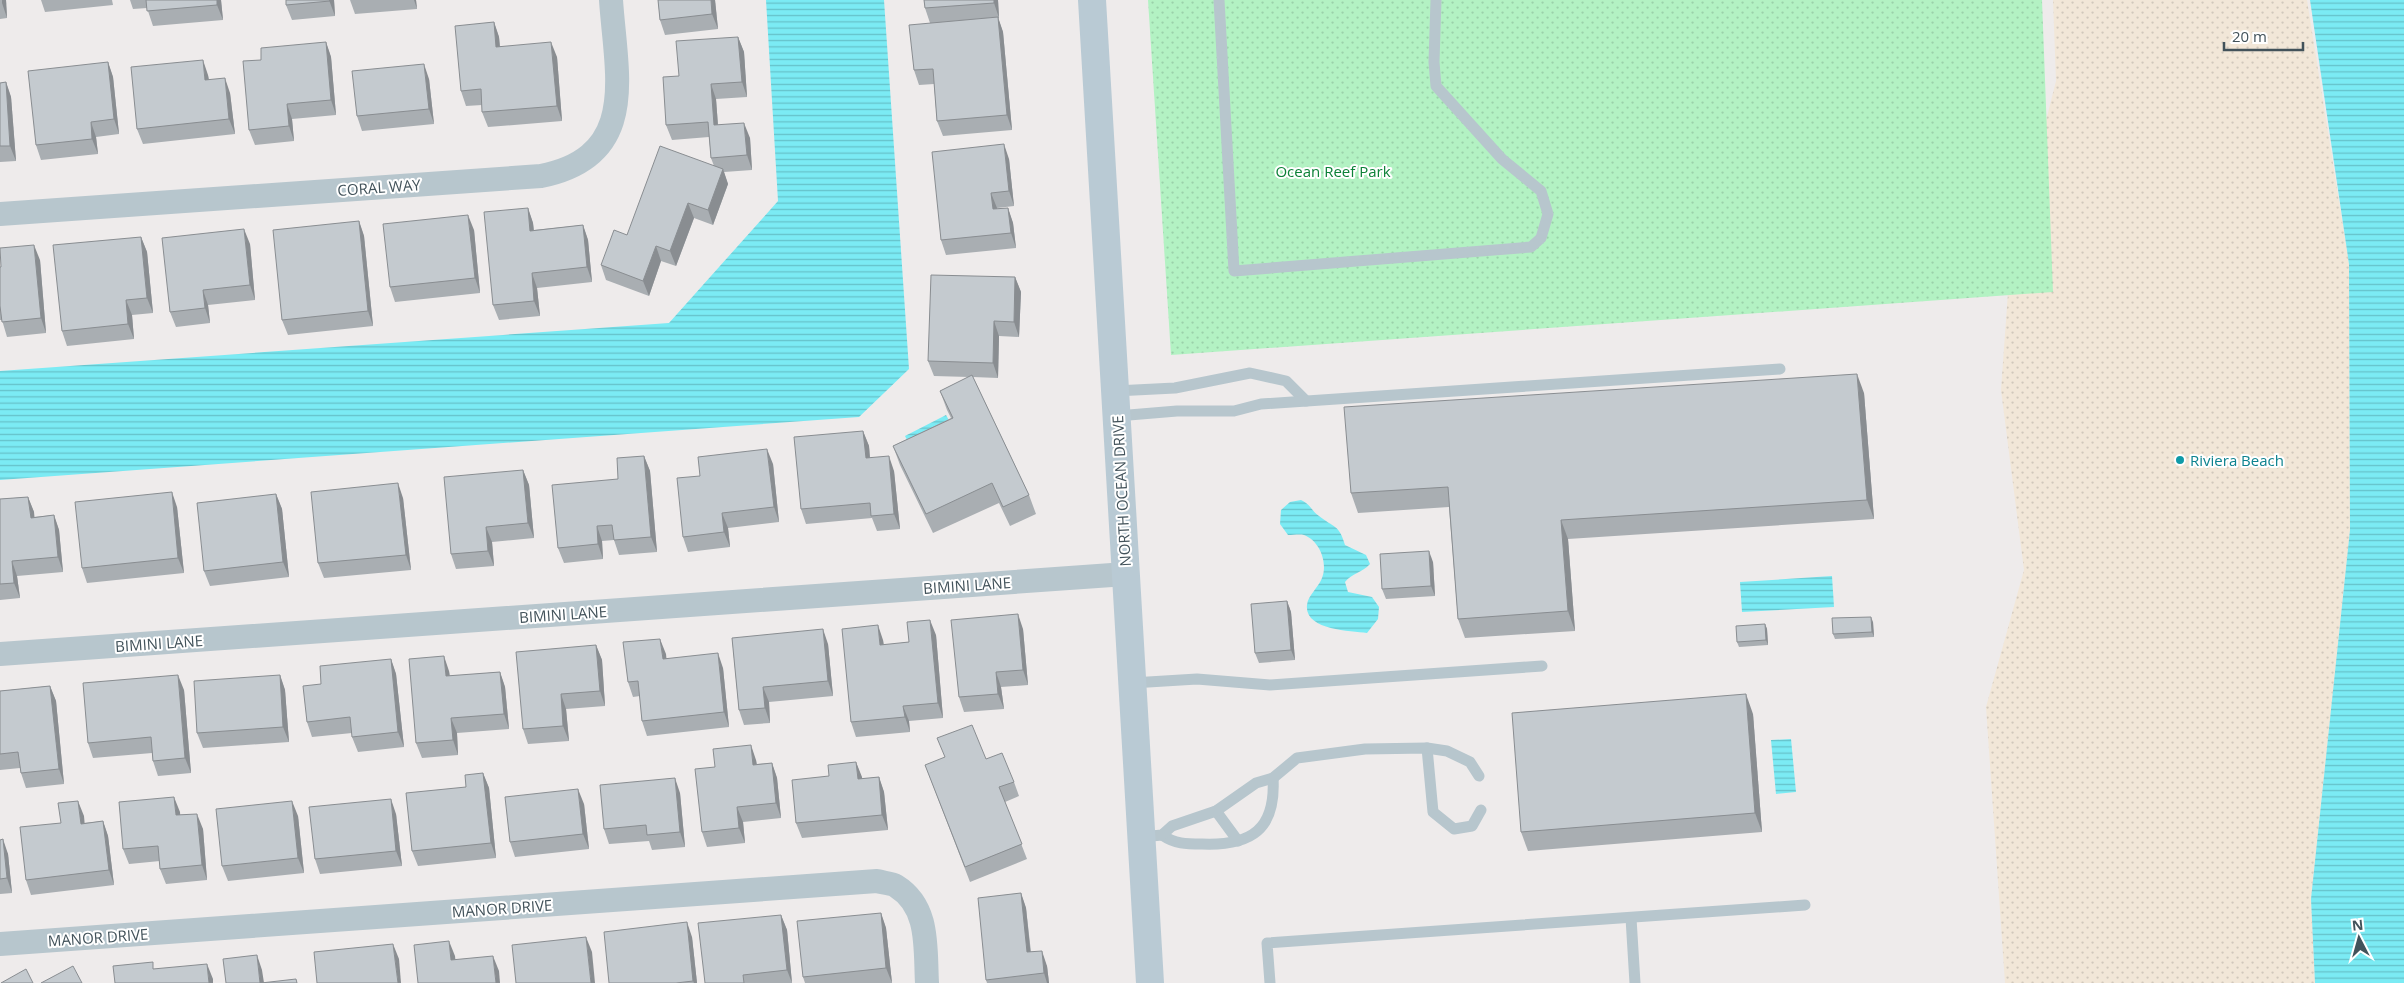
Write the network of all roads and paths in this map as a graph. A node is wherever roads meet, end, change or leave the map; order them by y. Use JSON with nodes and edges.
{"nodes":[{"id":1,"x":612,"y":0,"type":"edge"},
{"id":2,"x":1092,"y":0,"type":"edge"},
{"id":3,"x":1219,"y":0,"type":"edge"},
{"id":4,"x":1436,"y":0,"type":"edge"},
{"id":5,"x":0,"y":214,"type":"edge"},
{"id":6,"x":1780,"y":369,"type":"dead end"},
{"id":7,"x":1306,"y":401,"type":"junction"},
{"id":8,"x":1116,"y":404,"type":"junction"},
{"id":9,"x":1126,"y":574,"type":"junction"},
{"id":10,"x":0,"y":654,"type":"edge"},
{"id":11,"x":1542,"y":666,"type":"dead end"},
{"id":12,"x":1132,"y":683,"type":"junction"},
{"id":13,"x":1427,"y":748,"type":"junction"},
{"id":14,"x":1479,"y":776,"type":"dead end"},
{"id":15,"x":1273,"y":778,"type":"junction"},
{"id":16,"x":1481,"y":810,"type":"dead end"},
{"id":17,"x":1216,"y":811,"type":"junction"},
{"id":18,"x":1152,"y":836,"type":"junction"},
{"id":19,"x":1238,"y":841,"type":"junction"},
{"id":20,"x":1806,"y":905,"type":"dead end"},
{"id":21,"x":1631,"y":918,"type":"junction"},
{"id":22,"x":0,"y":944,"type":"edge"},
{"id":23,"x":927,"y":983,"type":"edge"},
{"id":24,"x":1150,"y":983,"type":"edge"},
{"id":25,"x":1270,"y":983,"type":"edge"},
{"id":26,"x":1634,"y":983,"type":"edge"}],
"edges":[{"from":1,"to":5,"type":"street","name":"CORAL WAY"},
{"from":2,"to":8,"type":"main road","name":"NORTH OCEAN DRIVE"},
{"from":3,"to":4,"type":"lane"},
{"from":6,"to":7,"type":"lane"},
{"from":7,"to":8,"type":"lane"},
{"from":7,"to":8,"type":"lane"},
{"from":8,"to":9,"type":"main road","name":"NORTH OCEAN DRIVE"},
{"from":9,"to":10,"type":"street","name":"BIMINI LANE"},
{"from":9,"to":12,"type":"main road","name":"NORTH OCEAN DRIVE"},
{"from":11,"to":12,"type":"lane"},
{"from":12,"to":18,"type":"main road","name":"NORTH OCEAN DRIVE"},
{"from":13,"to":14,"type":"lane"},
{"from":13,"to":15,"type":"lane"},
{"from":13,"to":16,"type":"lane"},
{"from":15,"to":17,"type":"lane"},
{"from":15,"to":19,"type":"lane"},
{"from":17,"to":18,"type":"lane"},
{"from":17,"to":19,"type":"lane"},
{"from":18,"to":19,"type":"lane"},
{"from":18,"to":24,"type":"main road","name":"NORTH OCEAN DRIVE"},
{"from":20,"to":21,"type":"lane"},
{"from":21,"to":25,"type":"lane"},
{"from":21,"to":26,"type":"lane"},
{"from":22,"to":23,"type":"street","name":"MANOR DRIVE"}]}
